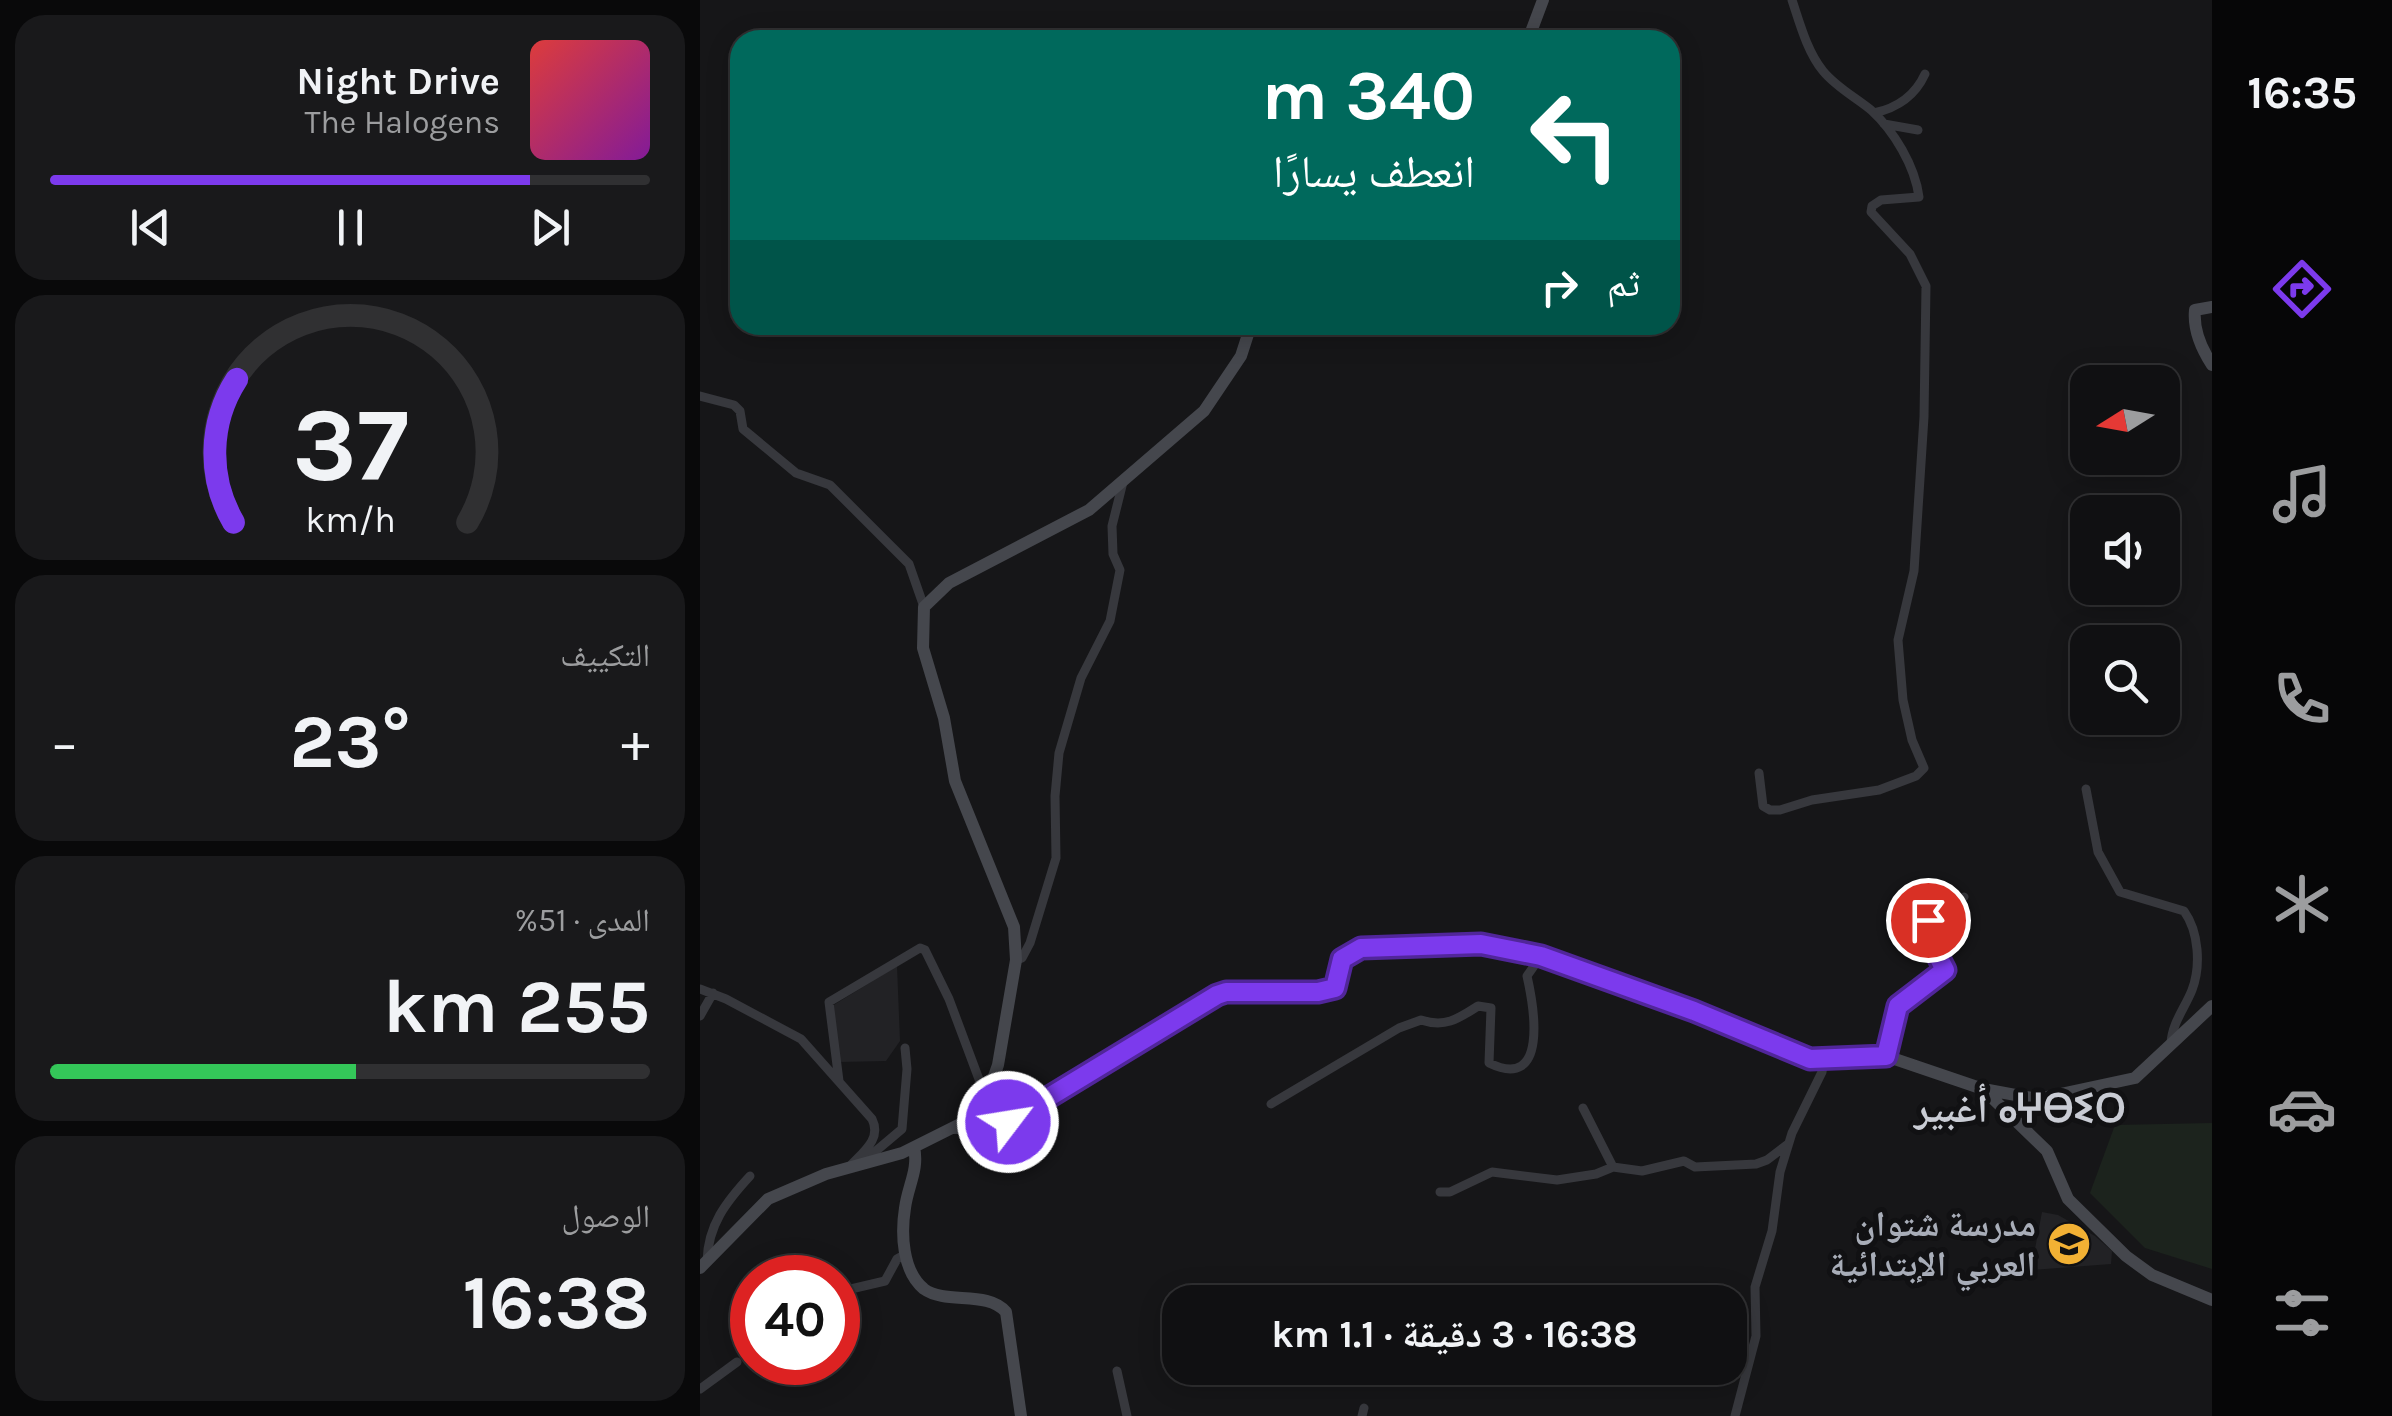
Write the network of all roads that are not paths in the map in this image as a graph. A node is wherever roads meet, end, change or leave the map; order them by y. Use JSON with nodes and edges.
{"nodes":[{"id":1,"x":1543,"y":0,"type":"edge"},
{"id":2,"x":1792,"y":0,"type":"edge"},
{"id":3,"x":1532,"y":30,"type":"edge"},
{"id":4,"x":1925,"y":74,"type":"dead end"},
{"id":5,"x":1874,"y":113,"type":"junction"},
{"id":6,"x":1884,"y":124,"type":"junction"},
{"id":7,"x":1918,"y":130,"type":"dead end"},
{"id":8,"x":2212,"y":306,"type":"edge"},
{"id":9,"x":1248,"y":335,"type":"edge"},
{"id":10,"x":2212,"y":365,"type":"edge"},
{"id":11,"x":700,"y":396,"type":"edge"},
{"id":12,"x":1123,"y":481,"type":"junction"},
{"id":13,"x":924,"y":607,"type":"junction"},
{"id":14,"x":1759,"y":773,"type":"dead end"},
{"id":15,"x":2086,"y":789,"type":"dead end"},
{"id":16,"x":1964,"y":897,"type":"dead end"},
{"id":17,"x":1541,"y":956,"type":"junction"},
{"id":18,"x":1016,"y":960,"type":"junction"},
{"id":19,"x":700,"y":989,"type":"edge"},
{"id":20,"x":713,"y":993,"type":"junction"},
{"id":21,"x":2212,"y":1006,"type":"edge"},
{"id":22,"x":700,"y":1016,"type":"edge"},
{"id":23,"x":2171,"y":1043,"type":"junction"},
{"id":24,"x":905,"y":1048,"type":"dead end"},
{"id":25,"x":1886,"y":1056,"type":"junction"},
{"id":26,"x":1824,"y":1058,"type":"junction"},
{"id":27,"x":839,"y":1081,"type":"junction"},
{"id":28,"x":1983,"y":1089,"type":"junction"},
{"id":29,"x":986,"y":1098,"type":"junction"},
{"id":30,"x":1270,"y":1104,"type":"dead end"},
{"id":31,"x":1583,"y":1108,"type":"dead end"},
{"id":32,"x":953,"y":1128,"type":"junction"},
{"id":33,"x":1790,"y":1142,"type":"junction"},
{"id":34,"x":914,"y":1147,"type":"junction"},
{"id":35,"x":856,"y":1165,"type":"junction"},
{"id":36,"x":1613,"y":1167,"type":"junction"},
{"id":37,"x":750,"y":1176,"type":"dead end"},
{"id":38,"x":1440,"y":1192,"type":"dead end"},
{"id":39,"x":906,"y":1254,"type":"junction"},
{"id":40,"x":703,"y":1265,"type":"edge"},
{"id":41,"x":860,"y":1287,"type":"edge"},
{"id":42,"x":2212,"y":1300,"type":"edge"},
{"id":43,"x":730,"y":1367,"type":"edge"},
{"id":44,"x":1116,"y":1371,"type":"dead end"},
{"id":45,"x":700,"y":1390,"type":"edge"},
{"id":46,"x":1022,"y":1416,"type":"edge"},
{"id":47,"x":1127,"y":1416,"type":"edge"},
{"id":48,"x":1735,"y":1416,"type":"edge"}],
"edges":[{"from":1,"to":3,"type":"street"},
{"from":2,"to":5,"type":"street"},
{"from":4,"to":5,"type":"street"},
{"from":5,"to":6,"type":"street"},
{"from":6,"to":7,"type":"street"},
{"from":6,"to":14,"type":"street"},
{"from":8,"to":10,"type":"street"},
{"from":9,"to":12,"type":"street"},
{"from":11,"to":13,"type":"street"},
{"from":12,"to":13,"type":"street"},
{"from":12,"to":18,"type":"street"},
{"from":13,"to":18,"type":"street"},
{"from":15,"to":23,"type":"street"},
{"from":16,"to":25,"type":"street"},
{"from":17,"to":26,"type":"street"},
{"from":17,"to":30,"type":"street"},
{"from":17,"to":32,"type":"street"},
{"from":18,"to":29,"type":"street"},
{"from":19,"to":20,"type":"street"},
{"from":20,"to":22,"type":"street"},
{"from":20,"to":27,"type":"street"},
{"from":21,"to":23,"type":"street"},
{"from":23,"to":28,"type":"street"},
{"from":24,"to":35,"type":"street"},
{"from":25,"to":26,"type":"street"},
{"from":25,"to":28,"type":"street"},
{"from":26,"to":33,"type":"street"},
{"from":27,"to":29,"type":"street"},
{"from":27,"to":35,"type":"street"},
{"from":28,"to":42,"type":"street"},
{"from":29,"to":32,"type":"street"},
{"from":31,"to":36,"type":"street"},
{"from":32,"to":34,"type":"street"},
{"from":33,"to":36,"type":"street"},
{"from":33,"to":48,"type":"street"},
{"from":34,"to":35,"type":"street"},
{"from":34,"to":39,"type":"street"},
{"from":35,"to":40,"type":"street"},
{"from":36,"to":38,"type":"street"},
{"from":37,"to":40,"type":"street"},
{"from":39,"to":41,"type":"street"},
{"from":39,"to":46,"type":"street"},
{"from":43,"to":45,"type":"street"},
{"from":44,"to":47,"type":"street"}]}
